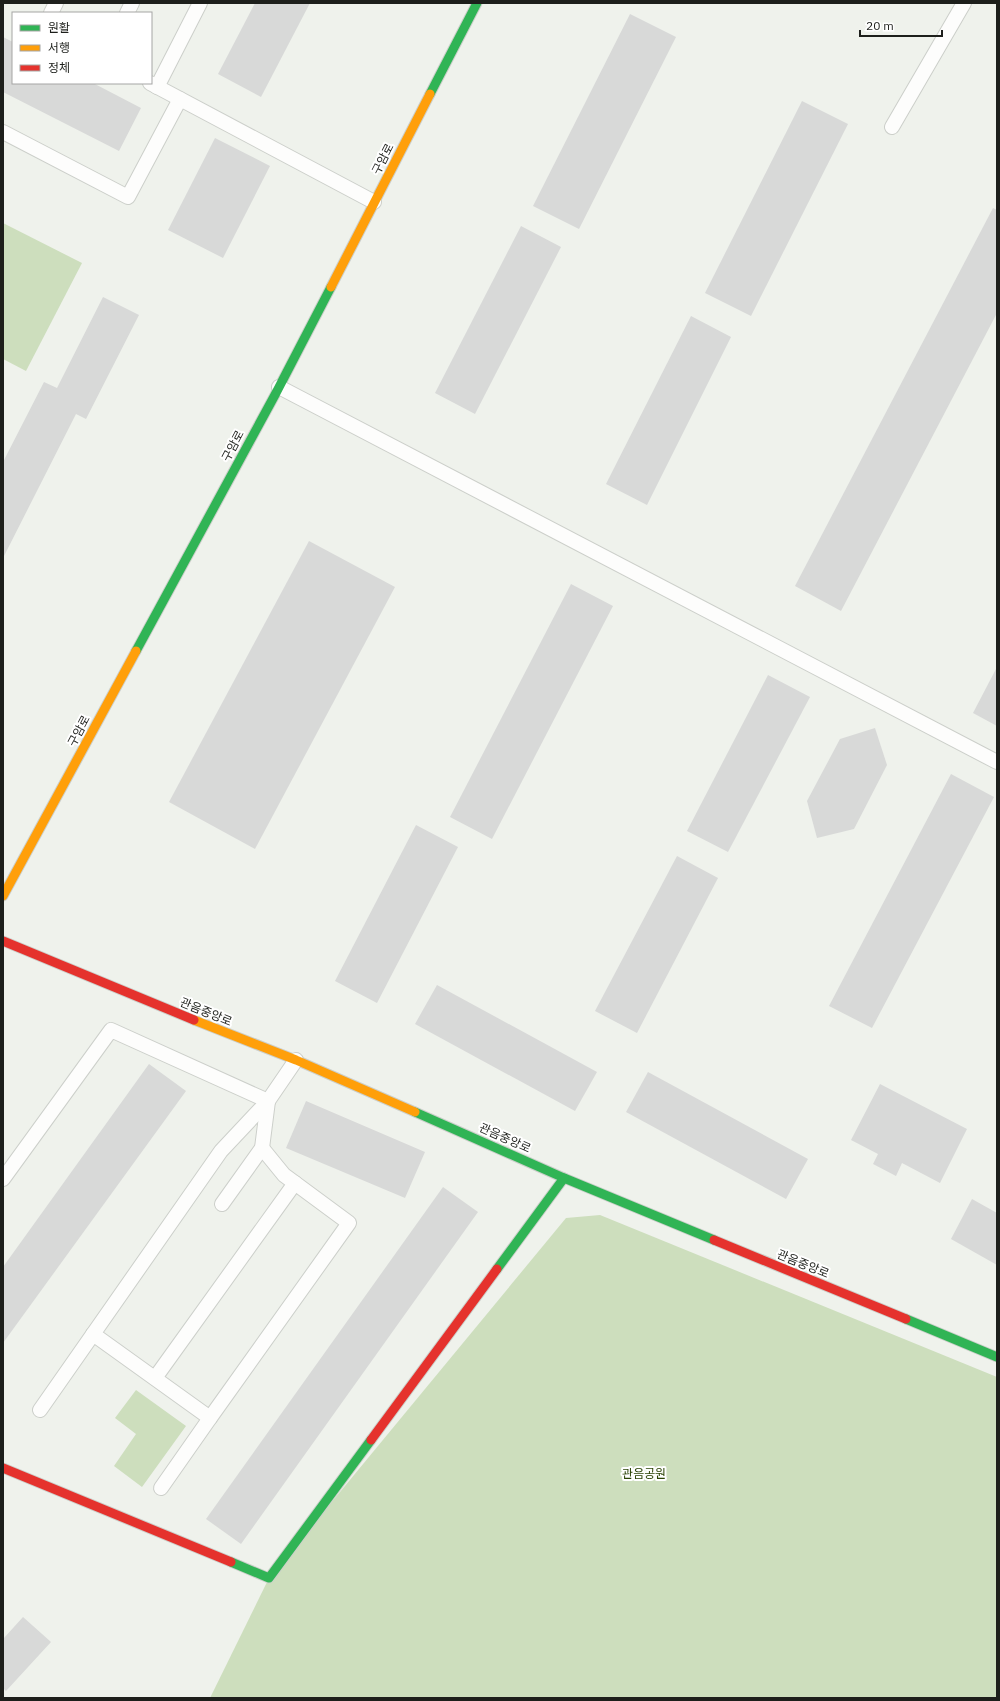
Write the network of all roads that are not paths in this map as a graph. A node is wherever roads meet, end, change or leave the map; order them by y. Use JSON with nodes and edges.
{"nodes":[{"id":1,"x":56,"y":3,"type":"edge"},
{"id":2,"x":132,"y":3,"type":"edge"},
{"id":3,"x":200,"y":3,"type":"edge"},
{"id":4,"x":477,"y":3,"type":"edge"},
{"id":5,"x":964,"y":3,"type":"edge"},
{"id":6,"x":52,"y":12,"type":"edge"},
{"id":7,"x":128,"y":12,"type":"edge"},
{"id":8,"x":153,"y":85,"type":"edge"},
{"id":9,"x":180,"y":99,"type":"junction"},
{"id":10,"x":892,"y":127,"type":"dead end"},
{"id":11,"x":3,"y":132,"type":"edge"},
{"id":12,"x":374,"y":202,"type":"junction"},
{"id":13,"x":279,"y":387,"type":"junction"},
{"id":14,"x":997,"y":762,"type":"edge"},
{"id":15,"x":3,"y":896,"type":"edge"},
{"id":16,"x":3,"y":941,"type":"edge"},
{"id":17,"x":296,"y":1060,"type":"junction"},
{"id":18,"x":268,"y":1101,"type":"junction"},
{"id":19,"x":262,"y":1148,"type":"junction"},
{"id":20,"x":564,"y":1178,"type":"junction"},
{"id":21,"x":3,"y":1179,"type":"edge"},
{"id":22,"x":295,"y":1183,"type":"junction"},
{"id":23,"x":222,"y":1204,"type":"dead end"},
{"id":24,"x":93,"y":1334,"type":"junction"},
{"id":25,"x":997,"y":1357,"type":"edge"},
{"id":26,"x":155,"y":1378,"type":"junction"},
{"id":27,"x":40,"y":1410,"type":"dead end"},
{"id":28,"x":210,"y":1418,"type":"junction"},
{"id":29,"x":3,"y":1468,"type":"edge"},
{"id":30,"x":161,"y":1488,"type":"dead end"}],
"edges":[{"from":1,"to":6,"type":"lane"},
{"from":2,"to":7,"type":"lane"},
{"from":3,"to":8,"type":"lane"},
{"from":4,"to":12,"type":"main road","name":"구암로"},
{"from":5,"to":10,"type":"lane"},
{"from":8,"to":9,"type":"lane"},
{"from":9,"to":11,"type":"lane"},
{"from":9,"to":12,"type":"lane"},
{"from":12,"to":13,"type":"main road","name":"구암로"},
{"from":13,"to":14,"type":"lane"},
{"from":13,"to":15,"type":"main road","name":"구암로"},
{"from":16,"to":17,"type":"main road","name":"관음중앙로"},
{"from":17,"to":18,"type":"lane"},
{"from":17,"to":20,"type":"main road","name":"관음중앙로"},
{"from":18,"to":19,"type":"lane"},
{"from":18,"to":21,"type":"lane"},
{"from":18,"to":24,"type":"lane"},
{"from":19,"to":22,"type":"lane"},
{"from":19,"to":23,"type":"lane"},
{"from":20,"to":25,"type":"main road","name":"관음중앙로"},
{"from":20,"to":29,"type":"main road"},
{"from":22,"to":26,"type":"lane"},
{"from":22,"to":28,"type":"lane"},
{"from":24,"to":26,"type":"lane"},
{"from":24,"to":27,"type":"lane"},
{"from":26,"to":28,"type":"lane"},
{"from":28,"to":30,"type":"lane"}]}
